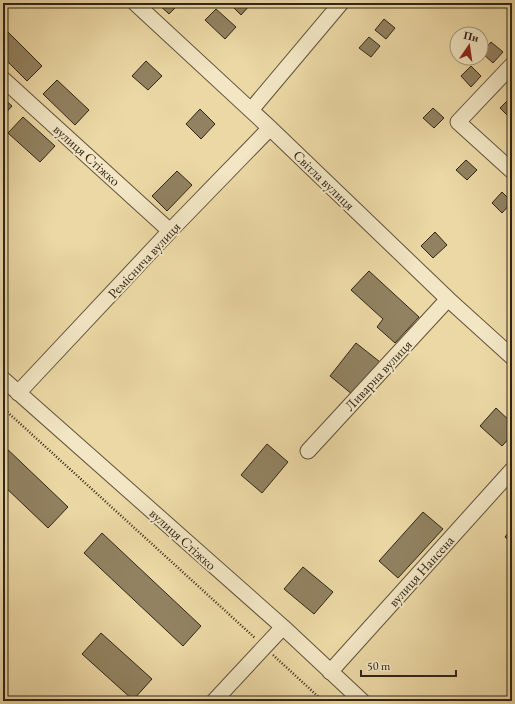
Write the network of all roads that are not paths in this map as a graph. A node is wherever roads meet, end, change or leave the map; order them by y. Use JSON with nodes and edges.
{"nodes":[{"id":1,"x":135,"y":3,"type":"edge"},
{"id":2,"x":341,"y":3,"type":"edge"},
{"id":3,"x":512,"y":65,"type":"edge"},
{"id":4,"x":3,"y":79,"type":"edge"},
{"id":5,"x":250,"y":110,"type":"junction"},
{"id":6,"x":270,"y":128,"type":"junction"},
{"id":7,"x":512,"y":171,"type":"edge"},
{"id":8,"x":170,"y":231,"type":"junction"},
{"id":9,"x":448,"y":299,"type":"junction"},
{"id":10,"x":512,"y":357,"type":"edge"},
{"id":11,"x":3,"y":378,"type":"edge"},
{"id":12,"x":18,"y":393,"type":"junction"},
{"id":13,"x":308,"y":451,"type":"dead end"},
{"id":14,"x":512,"y":470,"type":"edge"},
{"id":15,"x":283,"y":627,"type":"junction"},
{"id":16,"x":330,"y":672,"type":"junction"},
{"id":17,"x":214,"y":701,"type":"edge"},
{"id":18,"x":362,"y":701,"type":"edge"}],
"edges":[{"from":1,"to":5,"type":"street","name":"Світла вулиця"},
{"from":2,"to":5,"type":"street"},
{"from":3,"to":7,"type":"street"},
{"from":4,"to":8,"type":"street","name":"вулиця Стіжко"},
{"from":5,"to":6,"type":"street","name":"Світла вулиця"},
{"from":6,"to":8,"type":"street","name":"Реміснича вулиця"},
{"from":6,"to":9,"type":"street","name":"Світла вулиця"},
{"from":8,"to":12,"type":"street","name":"Реміснича вулиця"},
{"from":9,"to":10,"type":"street","name":"Світла вулиця"},
{"from":9,"to":13,"type":"street","name":"Ливарна вулиця"},
{"from":11,"to":12,"type":"street","name":"вулиця Стіжко"},
{"from":12,"to":15,"type":"street","name":"вулиця Стіжко"},
{"from":14,"to":16,"type":"street","name":"вулиця Нансена"},
{"from":15,"to":16,"type":"street","name":"вулиця Стіжко"},
{"from":15,"to":17,"type":"street"},
{"from":16,"to":18,"type":"street","name":"вулиця Стіжко"}]}
